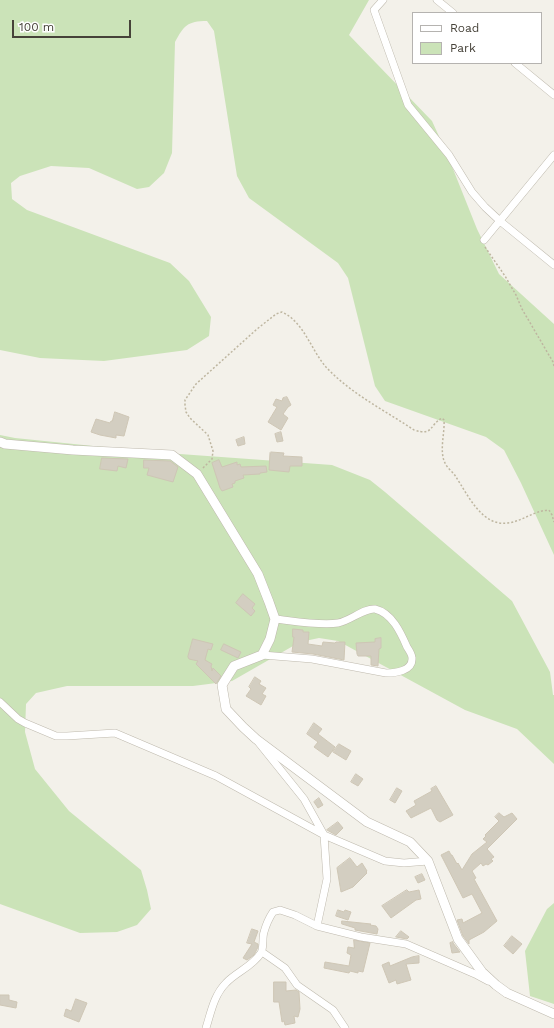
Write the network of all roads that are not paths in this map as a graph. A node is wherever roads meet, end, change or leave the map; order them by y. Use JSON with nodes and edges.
{"nodes":[{"id":1,"x":383,"y":0,"type":"edge"},
{"id":2,"x":437,"y":0,"type":"edge"},
{"id":3,"x":452,"y":12,"type":"edge"},
{"id":4,"x":516,"y":64,"type":"edge"},
{"id":5,"x":554,"y":95,"type":"edge"},
{"id":6,"x":554,"y":154,"type":"edge"},
{"id":7,"x":500,"y":221,"type":"junction"},
{"id":8,"x":484,"y":240,"type":"road end"},
{"id":9,"x":554,"y":265,"type":"edge"},
{"id":10,"x":0,"y":442,"type":"edge"},
{"id":11,"x":274,"y":619,"type":"junction"},
{"id":12,"x":262,"y":655,"type":"junction"},
{"id":13,"x":0,"y":702,"type":"edge"},
{"id":14,"x":256,"y":739,"type":"junction"},
{"id":15,"x":324,"y":835,"type":"junction"},
{"id":16,"x":428,"y":861,"type":"junction"},
{"id":17,"x":317,"y":926,"type":"junction"},
{"id":18,"x":262,"y":952,"type":"junction"},
{"id":19,"x":496,"y":985,"type":"junction"},
{"id":20,"x":554,"y":1014,"type":"edge"},
{"id":21,"x":206,"y":1028,"type":"edge"},
{"id":22,"x":345,"y":1028,"type":"edge"}],
"edges":[{"from":1,"to":7,"type":"street"},
{"from":2,"to":3,"type":"street"},
{"from":4,"to":5,"type":"street"},
{"from":6,"to":7,"type":"street"},
{"from":7,"to":8,"type":"street"},
{"from":7,"to":9,"type":"street"},
{"from":10,"to":11,"type":"street"},
{"from":11,"to":12,"type":"street"},
{"from":11,"to":12,"type":"street"},
{"from":12,"to":14,"type":"street"},
{"from":13,"to":15,"type":"street"},
{"from":14,"to":15,"type":"street"},
{"from":14,"to":16,"type":"street"},
{"from":15,"to":16,"type":"street"},
{"from":15,"to":17,"type":"street"},
{"from":16,"to":19,"type":"street"},
{"from":17,"to":18,"type":"street"},
{"from":17,"to":19,"type":"street"},
{"from":18,"to":21,"type":"street"},
{"from":18,"to":22,"type":"street"},
{"from":19,"to":20,"type":"street"}]}
